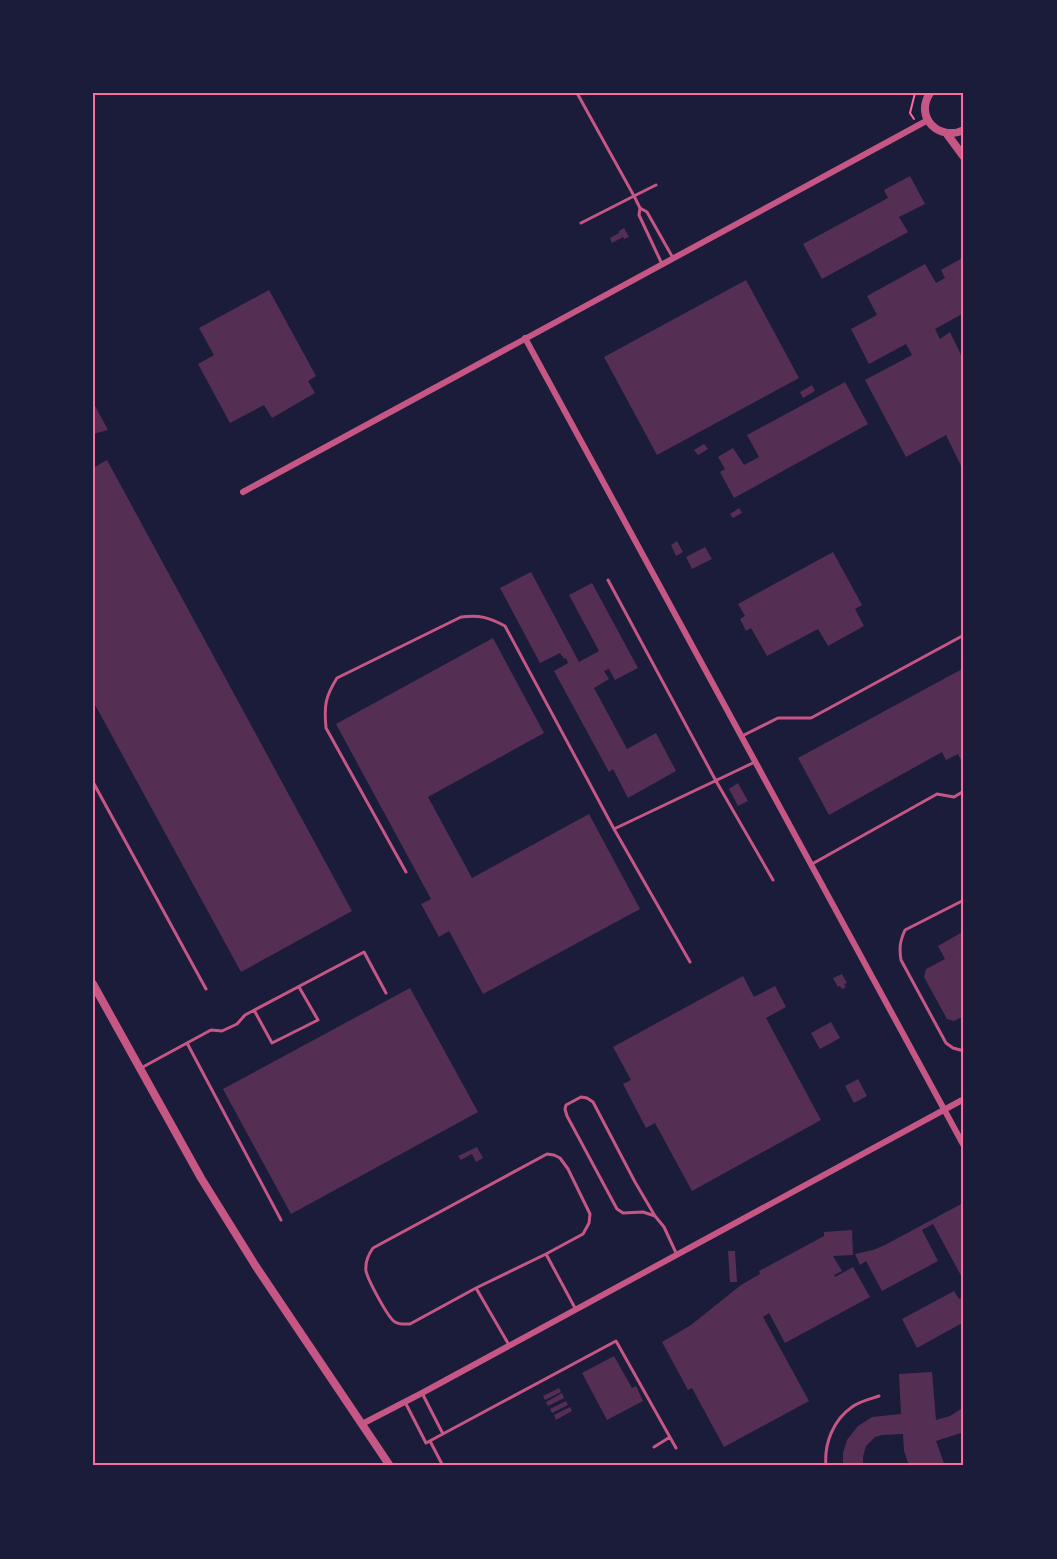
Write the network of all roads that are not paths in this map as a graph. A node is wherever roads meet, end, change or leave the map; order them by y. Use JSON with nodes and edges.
{"nodes":[{"id":1,"x":577,"y":93,"type":"edge"},
{"id":2,"x":928,"y":94,"type":"edge"},
{"id":3,"x":928,"y":120,"type":"junction"},
{"id":4,"x":964,"y":130,"type":"edge"},
{"id":5,"x":947,"y":134,"type":"junction"},
{"id":6,"x":964,"y":157,"type":"edge"},
{"id":7,"x":656,"y":184,"type":"dead end"},
{"id":8,"x":634,"y":195,"type":"junction"},
{"id":9,"x":640,"y":208,"type":"junction"},
{"id":10,"x":581,"y":223,"type":"dead end"},
{"id":11,"x":674,"y":258,"type":"junction"},
{"id":12,"x":662,"y":264,"type":"junction"},
{"id":13,"x":525,"y":338,"type":"junction"},
{"id":14,"x":243,"y":492,"type":"dead end"},
{"id":15,"x":608,"y":580,"type":"dead end"},
{"id":16,"x":964,"y":635,"type":"edge"},
{"id":17,"x":741,"y":737,"type":"junction"},
{"id":18,"x":755,"y":762,"type":"junction"},
{"id":19,"x":716,"y":781,"type":"junction"},
{"id":20,"x":93,"y":782,"type":"edge"},
{"id":21,"x":964,"y":791,"type":"edge"},
{"id":22,"x":614,"y":828,"type":"junction"},
{"id":23,"x":811,"y":865,"type":"junction"},
{"id":24,"x":406,"y":872,"type":"dead end"},
{"id":25,"x":773,"y":880,"type":"dead end"},
{"id":26,"x":964,"y":900,"type":"edge"},
{"id":27,"x":690,"y":962,"type":"dead end"},
{"id":28,"x":93,"y":984,"type":"edge"},
{"id":29,"x":299,"y":987,"type":"junction"},
{"id":30,"x":206,"y":989,"type":"dead end"},
{"id":31,"x":386,"y":993,"type":"dead end"},
{"id":32,"x":254,"y":1010,"type":"junction"},
{"id":33,"x":187,"y":1043,"type":"junction"},
{"id":34,"x":964,"y":1051,"type":"edge"},
{"id":35,"x":140,"y":1069,"type":"junction"},
{"id":36,"x":964,"y":1099,"type":"edge"},
{"id":37,"x":945,"y":1109,"type":"junction"},
{"id":38,"x":964,"y":1146,"type":"edge"},
{"id":39,"x":655,"y":1216,"type":"junction"},
{"id":40,"x":281,"y":1220,"type":"dead end"},
{"id":41,"x":546,"y":1254,"type":"junction"},
{"id":42,"x":677,"y":1255,"type":"junction"},
{"id":43,"x":476,"y":1288,"type":"junction"},
{"id":44,"x":575,"y":1310,"type":"junction"},
{"id":45,"x":509,"y":1346,"type":"junction"},
{"id":46,"x":423,"y":1393,"type":"junction"},
{"id":47,"x":879,"y":1396,"type":"dead end"},
{"id":48,"x":405,"y":1402,"type":"junction"},
{"id":49,"x":362,"y":1424,"type":"junction"},
{"id":50,"x":443,"y":1434,"type":"junction"},
{"id":51,"x":670,"y":1437,"type":"junction"},
{"id":52,"x":430,"y":1441,"type":"junction"},
{"id":53,"x":654,"y":1447,"type":"dead end"},
{"id":54,"x":676,"y":1448,"type":"dead end"},
{"id":55,"x":390,"y":1466,"type":"edge"},
{"id":56,"x":443,"y":1466,"type":"edge"},
{"id":57,"x":826,"y":1466,"type":"edge"}],
"edges":[{"from":1,"to":8,"type":"lane"},
{"from":2,"to":3,"type":"street"},
{"from":3,"to":5,"type":"street"},
{"from":3,"to":11,"type":"street"},
{"from":4,"to":5,"type":"street"},
{"from":5,"to":6,"type":"street"},
{"from":7,"to":8,"type":"lane"},
{"from":8,"to":9,"type":"lane"},
{"from":8,"to":10,"type":"lane"},
{"from":9,"to":11,"type":"lane"},
{"from":9,"to":12,"type":"lane"},
{"from":11,"to":12,"type":"street"},
{"from":12,"to":13,"type":"street"},
{"from":13,"to":14,"type":"street"},
{"from":13,"to":17,"type":"street"},
{"from":15,"to":19,"type":"lane"},
{"from":16,"to":17,"type":"lane"},
{"from":17,"to":18,"type":"street"},
{"from":18,"to":19,"type":"lane"},
{"from":18,"to":23,"type":"street"},
{"from":19,"to":22,"type":"lane"},
{"from":19,"to":25,"type":"lane"},
{"from":20,"to":30,"type":"lane"},
{"from":21,"to":23,"type":"lane"},
{"from":22,"to":24,"type":"lane"},
{"from":22,"to":27,"type":"lane"},
{"from":23,"to":37,"type":"street"},
{"from":26,"to":34,"type":"lane"},
{"from":28,"to":35,"type":"street"},
{"from":29,"to":31,"type":"lane"},
{"from":29,"to":32,"type":"lane"},
{"from":29,"to":32,"type":"lane"},
{"from":32,"to":33,"type":"lane"},
{"from":33,"to":35,"type":"lane"},
{"from":33,"to":40,"type":"lane"},
{"from":35,"to":49,"type":"street"},
{"from":36,"to":37,"type":"street"},
{"from":37,"to":38,"type":"street"},
{"from":37,"to":42,"type":"street"},
{"from":39,"to":39,"type":"lane"},
{"from":39,"to":42,"type":"lane"},
{"from":41,"to":43,"type":"lane"},
{"from":41,"to":43,"type":"lane"},
{"from":41,"to":44,"type":"lane"},
{"from":42,"to":44,"type":"street"},
{"from":43,"to":45,"type":"lane"},
{"from":44,"to":45,"type":"street"},
{"from":45,"to":46,"type":"street"},
{"from":46,"to":48,"type":"street"},
{"from":46,"to":50,"type":"lane"},
{"from":47,"to":57,"type":"lane"},
{"from":48,"to":49,"type":"street"},
{"from":48,"to":52,"type":"lane"},
{"from":49,"to":55,"type":"street"},
{"from":50,"to":51,"type":"lane"},
{"from":50,"to":52,"type":"lane"},
{"from":51,"to":53,"type":"lane"},
{"from":51,"to":54,"type":"lane"},
{"from":52,"to":56,"type":"lane"}]}
